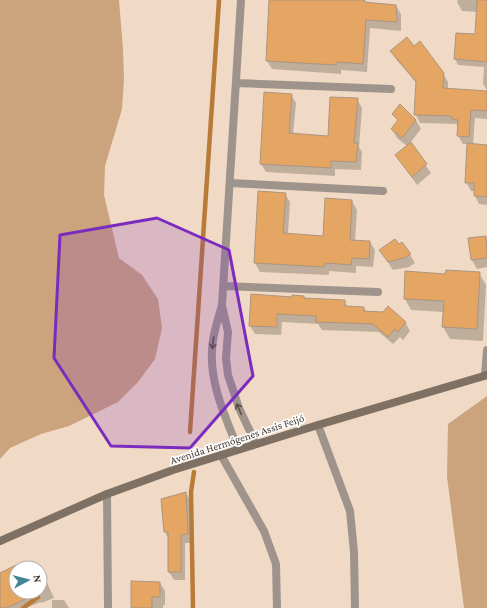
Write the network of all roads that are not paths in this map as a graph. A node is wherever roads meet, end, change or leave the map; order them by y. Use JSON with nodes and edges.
{"nodes":[{"id":1,"x":242,"y":0,"type":"edge"},
{"id":2,"x":236,"y":83,"type":"junction"},
{"id":3,"x":390,"y":89,"type":"dead end"},
{"id":4,"x":230,"y":183,"type":"junction"},
{"id":5,"x":383,"y":192,"type":"dead end"},
{"id":6,"x":223,"y":286,"type":"junction"},
{"id":7,"x":378,"y":292,"type":"dead end"},
{"id":8,"x":222,"y":305,"type":"junction"},
{"id":9,"x":487,"y":350,"type":"edge"},
{"id":10,"x":486,"y":375,"type":"edge"},
{"id":11,"x":318,"y":425,"type":"junction"},
{"id":12,"x":256,"y":444,"type":"junction"},
{"id":13,"x":238,"y":449,"type":"junction"},
{"id":14,"x":221,"y":455,"type":"junction"},
{"id":15,"x":107,"y":494,"type":"junction"},
{"id":16,"x":0,"y":541,"type":"edge"},
{"id":17,"x":108,"y":608,"type":"edge"},
{"id":18,"x":277,"y":608,"type":"edge"},
{"id":19,"x":355,"y":608,"type":"edge"}],
"edges":[{"from":1,"to":2,"type":"street"},
{"from":2,"to":3,"type":"street"},
{"from":2,"to":4,"type":"street"},
{"from":4,"to":5,"type":"street"},
{"from":4,"to":6,"type":"street"},
{"from":6,"to":7,"type":"street"},
{"from":6,"to":8,"type":"street"},
{"from":12,"to":8,"type":"street","one_way":true},
{"from":8,"to":13,"type":"street","one_way":true},
{"from":9,"to":10,"type":"street"},
{"from":10,"to":11,"type":"main road","name":"Avenida Hermógenes Assis Feijó"},
{"from":11,"to":12,"type":"main road","name":"Avenida Hermógenes Assis Feijó"},
{"from":11,"to":19,"type":"street"},
{"from":12,"to":13,"type":"main road","name":"Avenida Hermógenes Assis Feijó"},
{"from":13,"to":14,"type":"main road","name":"Avenida Hermógenes Assis Feijó"},
{"from":14,"to":15,"type":"main road","name":"Avenida Hermógenes Assis Feijó"},
{"from":14,"to":18,"type":"street"},
{"from":15,"to":16,"type":"main road","name":"Avenida Hermógenes Assis Feijó"},
{"from":15,"to":17,"type":"street"}]}
